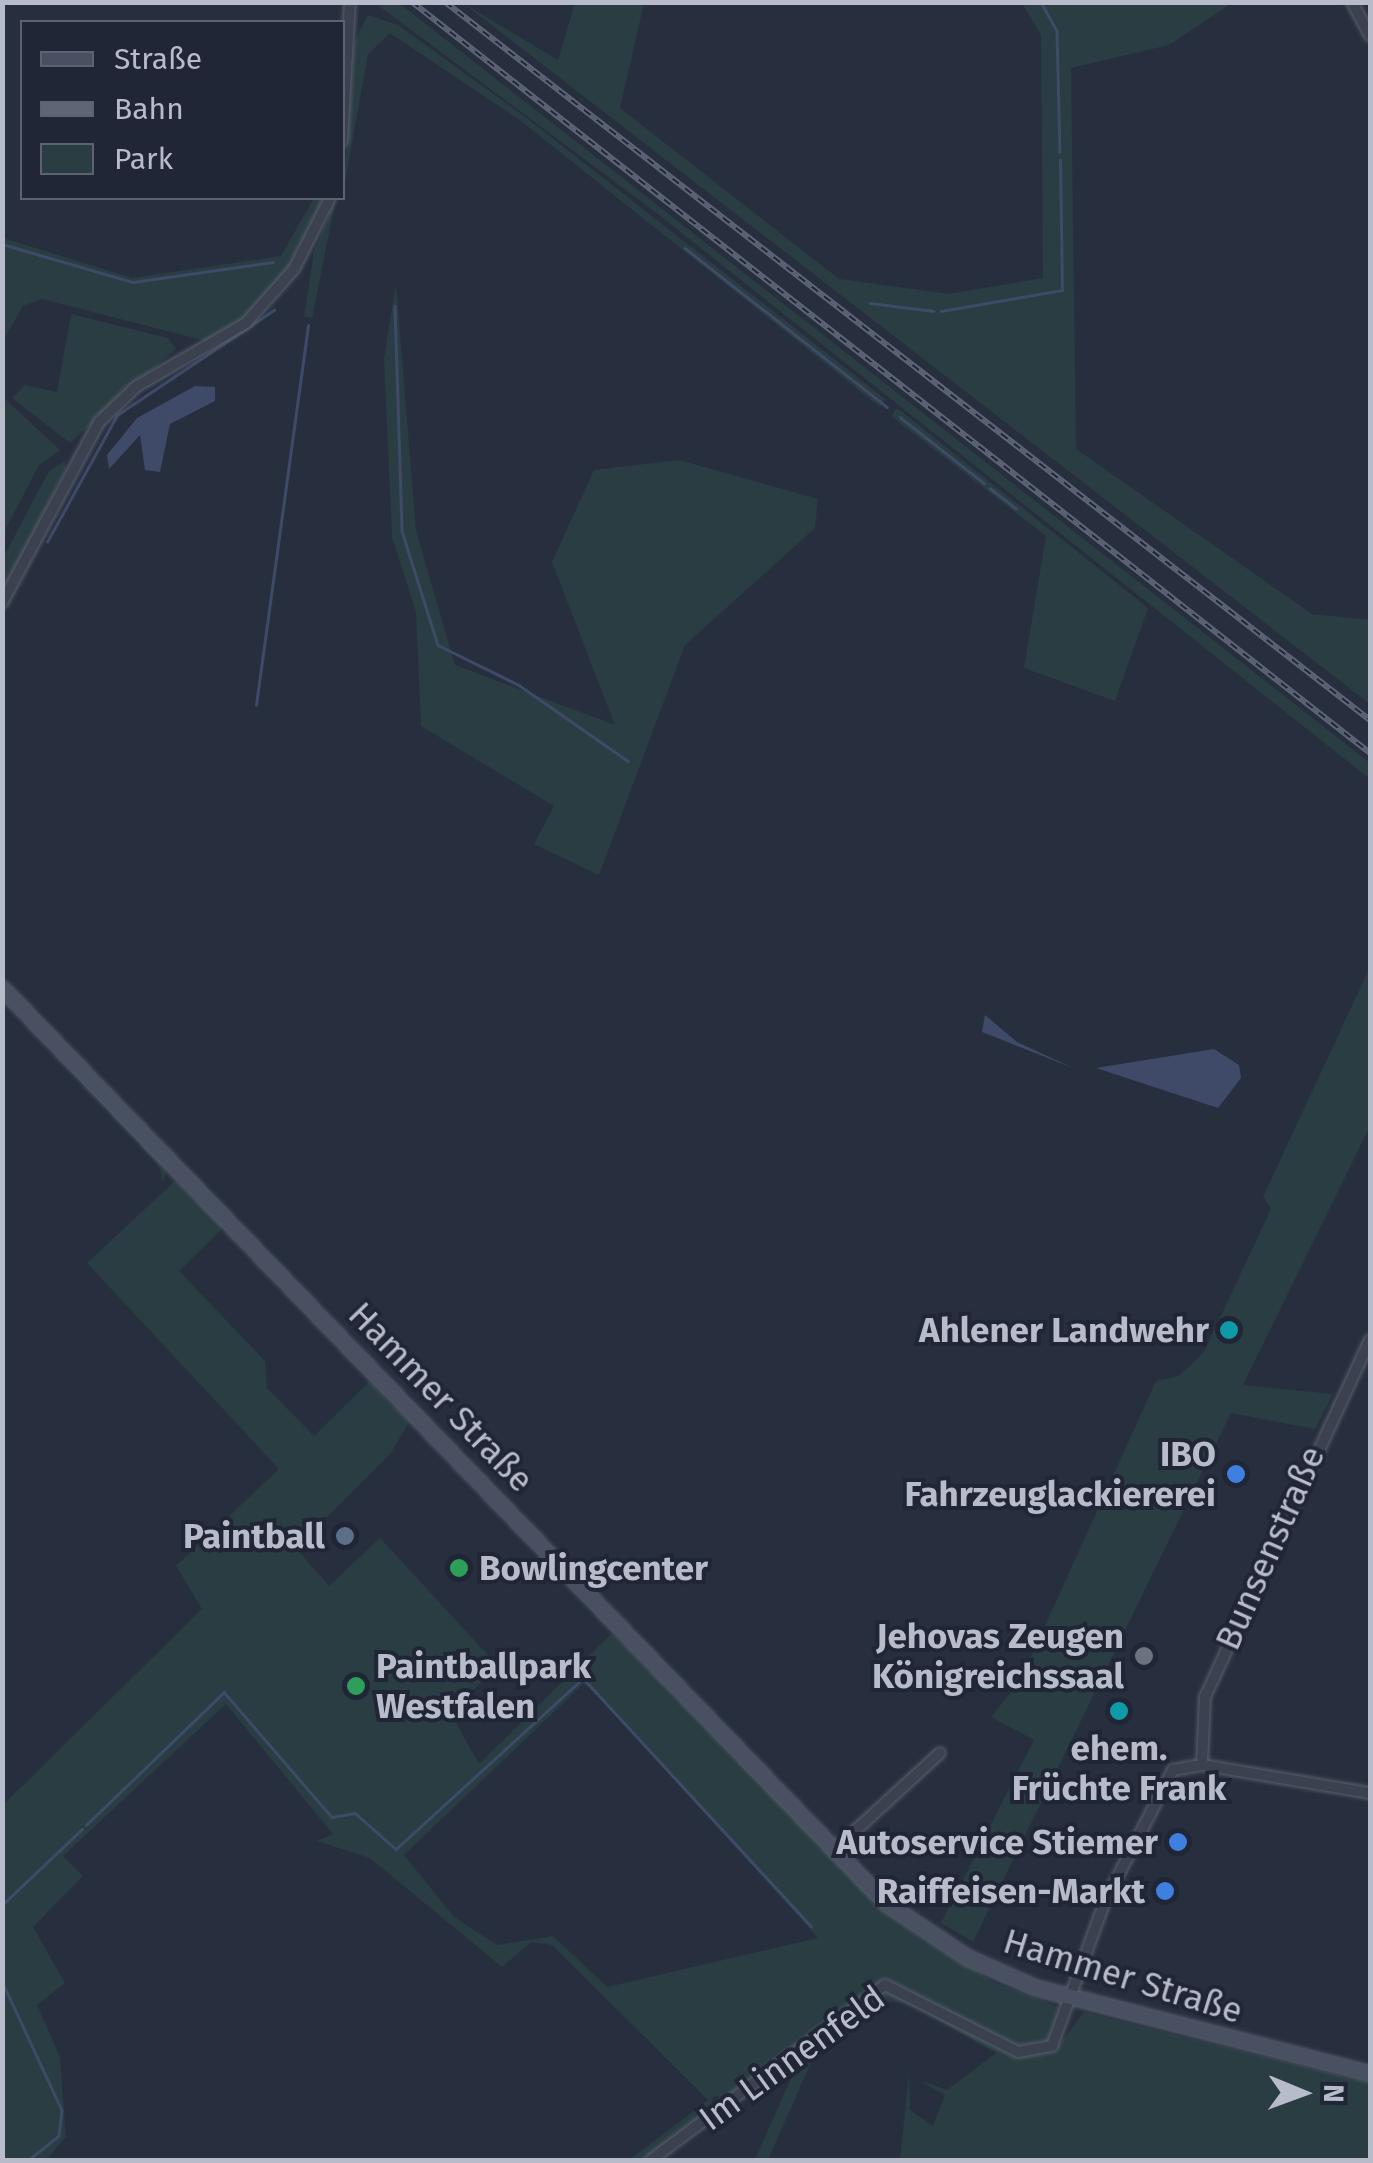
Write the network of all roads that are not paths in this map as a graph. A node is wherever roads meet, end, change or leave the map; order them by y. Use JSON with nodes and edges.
{"nodes":[{"id":1,"x":350,"y":2,"type":"edge"},
{"id":2,"x":1352,"y":2,"type":"edge"},
{"id":3,"x":1370,"y":36,"type":"edge"},
{"id":4,"x":345,"y":90,"type":"edge"},
{"id":5,"x":329,"y":200,"type":"edge"},
{"id":6,"x":2,"y":602,"type":"edge"},
{"id":7,"x":2,"y":988,"type":"edge"},
{"id":8,"x":1370,"y":1340,"type":"edge"},
{"id":9,"x":940,"y":1754,"type":"dead end"},
{"id":10,"x":1202,"y":1765,"type":"junction"},
{"id":11,"x":1370,"y":1793,"type":"edge"},
{"id":12,"x":832,"y":1852,"type":"junction"},
{"id":13,"x":1074,"y":2000,"type":"junction"},
{"id":14,"x":1370,"y":2074,"type":"edge"},
{"id":15,"x":651,"y":2160,"type":"edge"}],
"edges":[{"from":1,"to":4,"type":"street"},
{"from":2,"to":3,"type":"street"},
{"from":5,"to":6,"type":"street"},
{"from":7,"to":12,"type":"main road","name":"Hammer Straße"},
{"from":8,"to":10,"type":"street","name":"Bunsenstraße"},
{"from":9,"to":12,"type":"street"},
{"from":10,"to":11,"type":"street"},
{"from":10,"to":13,"type":"street","name":"Im Linnenfeld"},
{"from":12,"to":13,"type":"main road","name":"Hammer Straße"},
{"from":13,"to":14,"type":"main road","name":"Hammer Straße"},
{"from":13,"to":15,"type":"street","name":"Im Linnenfeld"}]}
